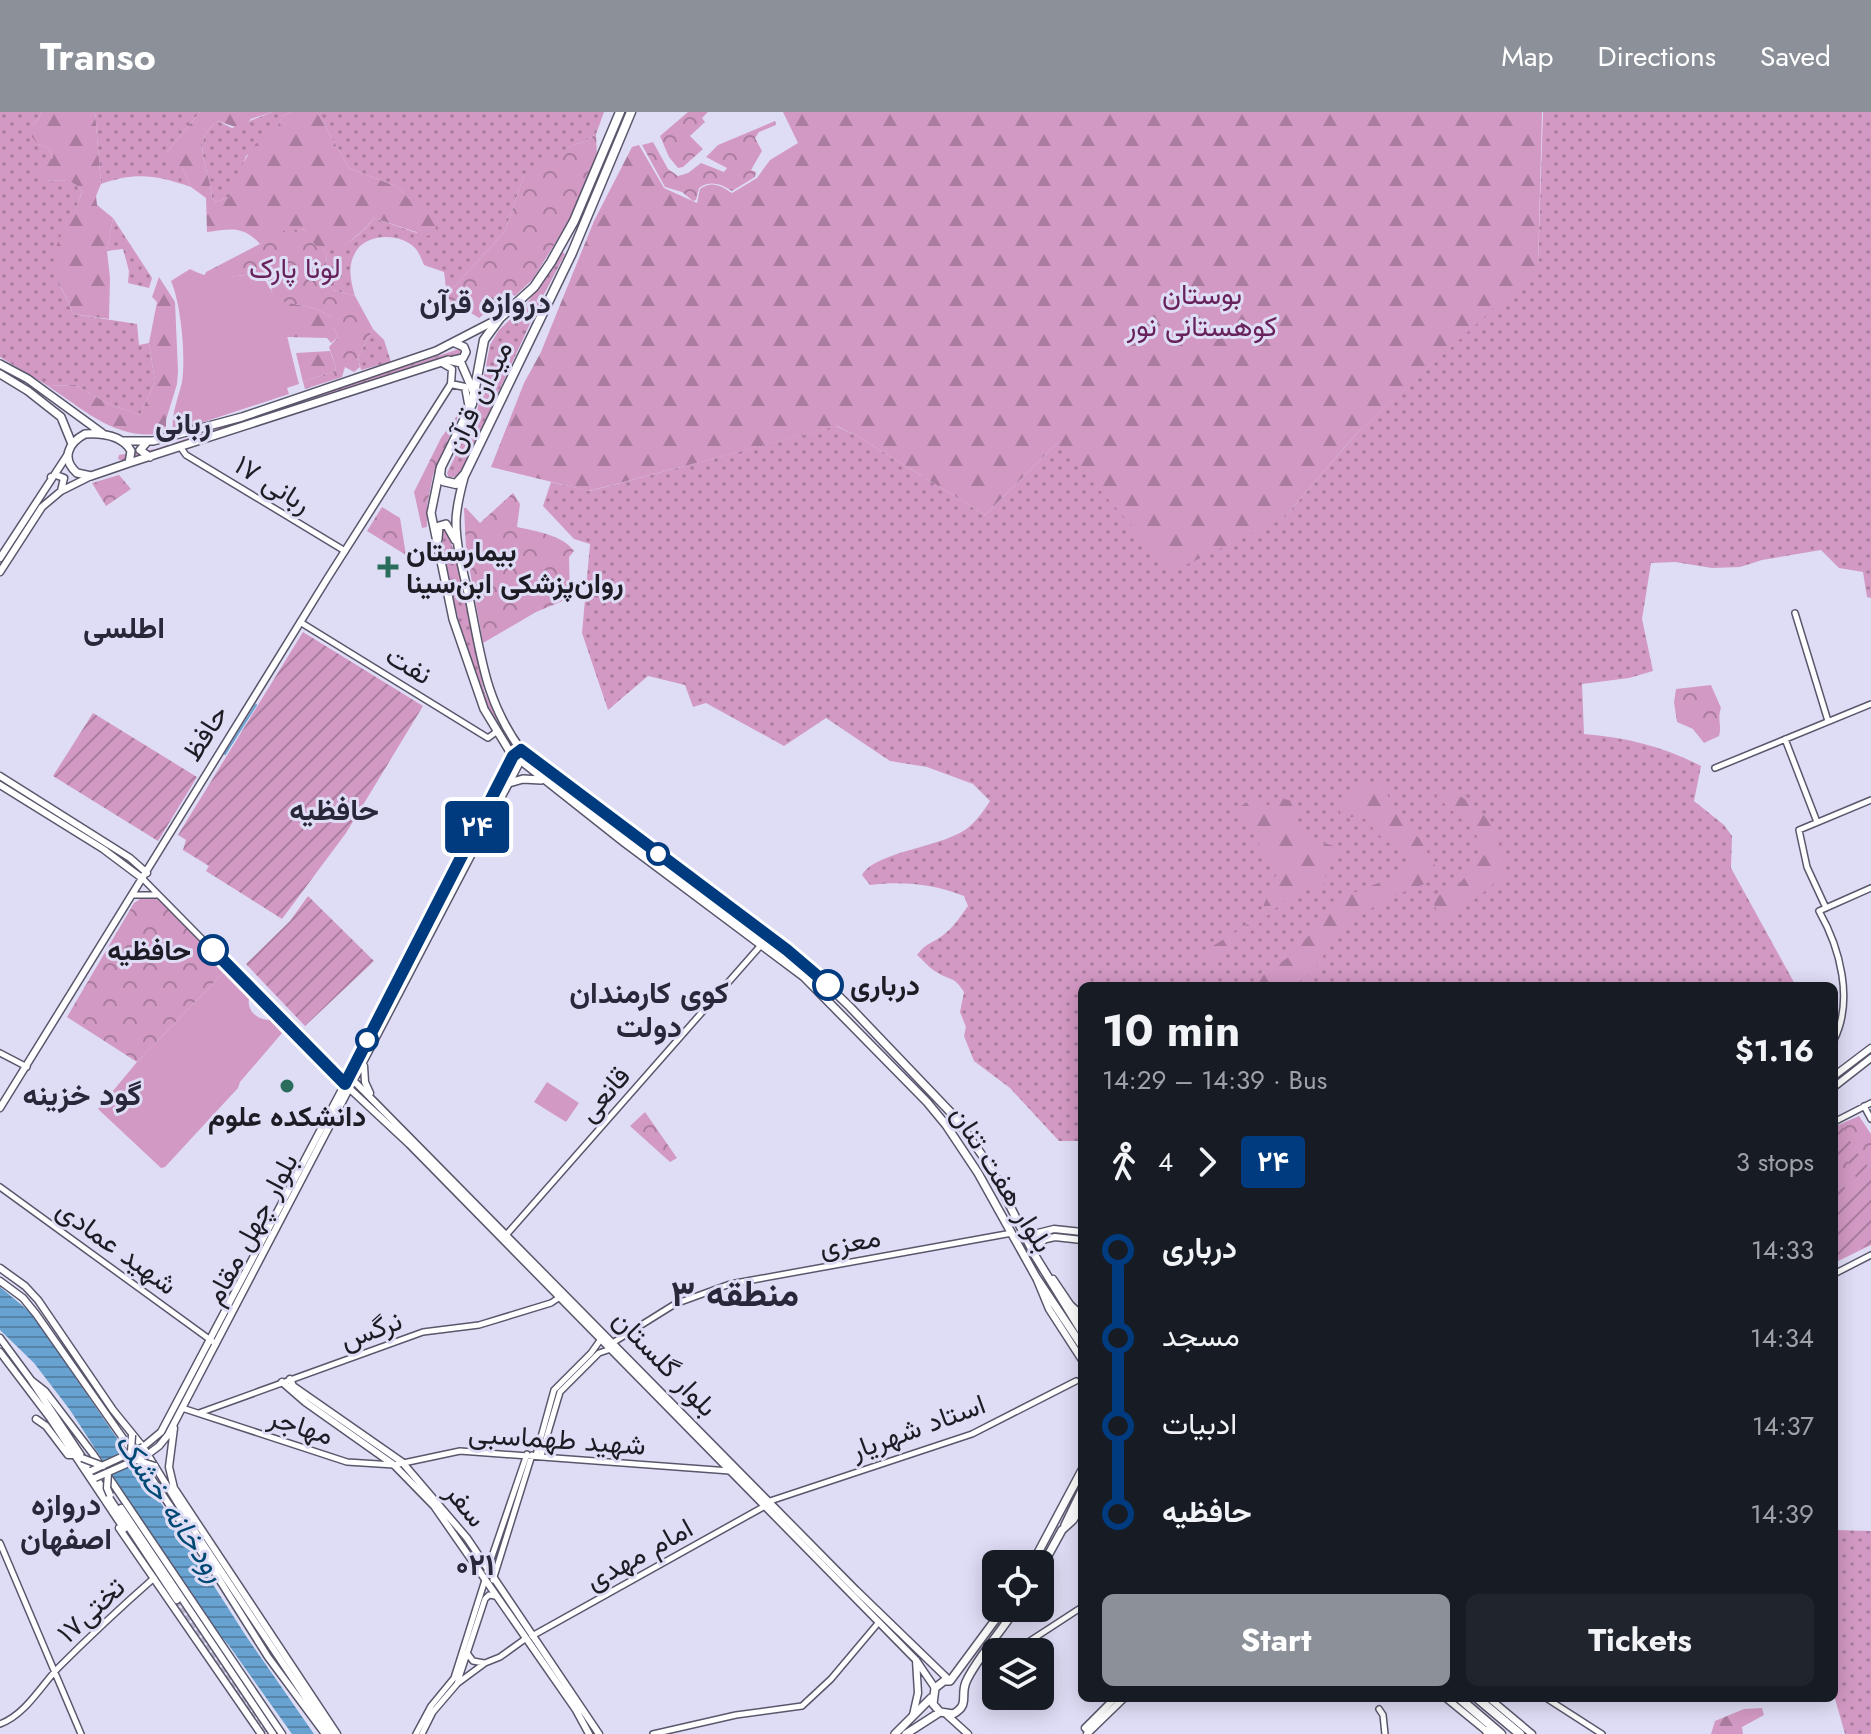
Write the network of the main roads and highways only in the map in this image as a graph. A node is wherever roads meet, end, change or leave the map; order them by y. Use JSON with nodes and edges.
{"nodes":[{"id":1,"x":620,"y":112,"type":"edge"},
{"id":2,"x":631,"y":112,"type":"edge"},
{"id":3,"x":500,"y":318,"type":"junction"},
{"id":4,"x":455,"y":343,"type":"junction"},
{"id":5,"x":454,"y":360,"type":"junction"},
{"id":6,"x":438,"y":362,"type":"junction"},
{"id":7,"x":0,"y":364,"type":"edge"},
{"id":8,"x":0,"y":374,"type":"edge"},
{"id":9,"x":451,"y":384,"type":"junction"},
{"id":10,"x":474,"y":395,"type":"junction"},
{"id":11,"x":469,"y":413,"type":"junction"},
{"id":12,"x":77,"y":415,"type":"junction"},
{"id":13,"x":65,"y":427,"type":"junction"},
{"id":14,"x":104,"y":434,"type":"junction"},
{"id":15,"x":124,"y":441,"type":"junction"},
{"id":16,"x":147,"y":442,"type":"junction"},
{"id":17,"x":72,"y":444,"type":"junction"},
{"id":18,"x":68,"y":454,"type":"junction"},
{"id":19,"x":150,"y":457,"type":"junction"},
{"id":20,"x":129,"y":463,"type":"junction"},
{"id":21,"x":441,"y":467,"type":"junction"},
{"id":22,"x":465,"y":474,"type":"junction"},
{"id":23,"x":91,"y":476,"type":"junction"},
{"id":24,"x":51,"y":477,"type":"junction"},
{"id":25,"x":61,"y":491,"type":"junction"},
{"id":26,"x":459,"y":550,"type":"junction"},
{"id":27,"x":439,"y":554,"type":"junction"},
{"id":28,"x":0,"y":558,"type":"edge"},
{"id":29,"x":0,"y":572,"type":"edge"},
{"id":30,"x":516,"y":759,"type":"junction"},
{"id":31,"x":0,"y":776,"type":"edge"},
{"id":32,"x":543,"y":780,"type":"junction"},
{"id":33,"x":509,"y":783,"type":"junction"},
{"id":34,"x":0,"y":785,"type":"edge"},
{"id":35,"x":491,"y":808,"type":"junction"},
{"id":36,"x":156,"y":858,"type":"junction"},
{"id":37,"x":133,"y":865,"type":"junction"},
{"id":38,"x":145,"y":876,"type":"junction"},
{"id":39,"x":134,"y":895,"type":"junction"},
{"id":40,"x":850,"y":1007,"type":"junction"},
{"id":41,"x":842,"y":1016,"type":"junction"},
{"id":42,"x":369,"y":1044,"type":"junction"},
{"id":43,"x":1871,"y":1048,"type":"edge"},
{"id":44,"x":1871,"y":1058,"type":"edge"},
{"id":45,"x":364,"y":1061,"type":"junction"},
{"id":46,"x":1838,"y":1073,"type":"edge"},
{"id":47,"x":352,"y":1078,"type":"junction"},
{"id":48,"x":1838,"y":1084,"type":"edge"},
{"id":49,"x":347,"y":1086,"type":"junction"},
{"id":50,"x":369,"y":1099,"type":"junction"},
{"id":51,"x":343,"y":1102,"type":"junction"},
{"id":52,"x":0,"y":1108,"type":"edge"},
{"id":53,"x":454,"y":1185,"type":"junction"},
{"id":54,"x":1078,"y":1232,"type":"edge"},
{"id":55,"x":1037,"y":1233,"type":"junction"},
{"id":56,"x":1026,"y":1236,"type":"junction"},
{"id":57,"x":1078,"y":1240,"type":"edge"},
{"id":58,"x":1040,"y":1242,"type":"junction"},
{"id":59,"x":1034,"y":1254,"type":"junction"},
{"id":60,"x":0,"y":1268,"type":"edge"},
{"id":61,"x":1044,"y":1272,"type":"junction"},
{"id":62,"x":1036,"y":1277,"type":"junction"},
{"id":63,"x":0,"y":1281,"type":"edge"},
{"id":64,"x":245,"y":1281,"type":"junction"},
{"id":65,"x":1071,"y":1306,"type":"junction"},
{"id":66,"x":1078,"y":1312,"type":"edge"},
{"id":67,"x":1078,"y":1316,"type":"edge"},
{"id":68,"x":1078,"y":1326,"type":"edge"},
{"id":69,"x":0,"y":1340,"type":"edge"},
{"id":70,"x":1078,"y":1340,"type":"edge"},
{"id":71,"x":213,"y":1342,"type":"junction"},
{"id":72,"x":612,"y":1346,"type":"junction"},
{"id":73,"x":3,"y":1350,"type":"edge"},
{"id":74,"x":1078,"y":1354,"type":"edge"},
{"id":75,"x":633,"y":1367,"type":"junction"},
{"id":76,"x":31,"y":1380,"type":"junction"},
{"id":77,"x":282,"y":1382,"type":"road end"},
{"id":78,"x":36,"y":1419,"type":"dead end"},
{"id":79,"x":175,"y":1421,"type":"junction"},
{"id":80,"x":132,"y":1435,"type":"junction"},
{"id":81,"x":143,"y":1447,"type":"junction"},
{"id":82,"x":131,"y":1452,"type":"junction"},
{"id":83,"x":73,"y":1455,"type":"junction"},
{"id":84,"x":147,"y":1455,"type":"junction"},
{"id":85,"x":82,"y":1458,"type":"junction"},
{"id":86,"x":136,"y":1460,"type":"junction"},
{"id":87,"x":103,"y":1466,"type":"junction"},
{"id":88,"x":155,"y":1466,"type":"junction"},
{"id":89,"x":108,"y":1473,"type":"junction"},
{"id":90,"x":92,"y":1476,"type":"junction"},
{"id":91,"x":1078,"y":1478,"type":"edge"},
{"id":92,"x":105,"y":1494,"type":"junction"},
{"id":93,"x":1078,"y":1498,"type":"edge"},
{"id":94,"x":768,"y":1504,"type":"junction"},
{"id":95,"x":1078,"y":1512,"type":"edge"},
{"id":96,"x":1062,"y":1530,"type":"junction"},
{"id":97,"x":802,"y":1539,"type":"junction"},
{"id":98,"x":1039,"y":1550,"type":"edge"},
{"id":99,"x":1051,"y":1550,"type":"edge"},
{"id":100,"x":212,"y":1568,"type":"junction"},
{"id":101,"x":486,"y":1575,"type":"junction"},
{"id":102,"x":179,"y":1605,"type":"junction"},
{"id":103,"x":994,"y":1622,"type":"edge"},
{"id":104,"x":528,"y":1638,"type":"junction"},
{"id":105,"x":226,"y":1649,"type":"junction"},
{"id":106,"x":982,"y":1657,"type":"edge"},
{"id":107,"x":916,"y":1660,"type":"junction"},
{"id":108,"x":285,"y":1666,"type":"junction"},
{"id":109,"x":928,"y":1668,"type":"junction"},
{"id":110,"x":950,"y":1681,"type":"junction"},
{"id":111,"x":935,"y":1688,"type":"junction"},
{"id":112,"x":931,"y":1698,"type":"junction"},
{"id":113,"x":1112,"y":1702,"type":"edge"},
{"id":114,"x":1120,"y":1702,"type":"edge"},
{"id":115,"x":1451,"y":1702,"type":"edge"},
{"id":116,"x":1464,"y":1702,"type":"edge"},
{"id":117,"x":1482,"y":1702,"type":"edge"},
{"id":118,"x":1494,"y":1702,"type":"edge"},
{"id":119,"x":922,"y":1711,"type":"junction"},
{"id":120,"x":944,"y":1713,"type":"junction"},
{"id":121,"x":929,"y":1718,"type":"junction"},
{"id":122,"x":912,"y":1719,"type":"junction"},
{"id":123,"x":1087,"y":1731,"type":"edge"},
{"id":124,"x":1489,"y":1733,"type":"edge"},
{"id":125,"x":261,"y":1734,"type":"edge"},
{"id":126,"x":274,"y":1734,"type":"edge"},
{"id":127,"x":282,"y":1734,"type":"edge"},
{"id":128,"x":328,"y":1734,"type":"edge"},
{"id":129,"x":337,"y":1734,"type":"edge"},
{"id":130,"x":589,"y":1734,"type":"edge"},
{"id":131,"x":599,"y":1734,"type":"edge"},
{"id":132,"x":895,"y":1734,"type":"edge"},
{"id":133,"x":906,"y":1734,"type":"edge"},
{"id":134,"x":968,"y":1734,"type":"edge"},
{"id":135,"x":1501,"y":1734,"type":"edge"},
{"id":136,"x":1520,"y":1734,"type":"edge"},
{"id":137,"x":1532,"y":1734,"type":"edge"}],
"edges":[{"from":1,"to":3,"type":"highway","name":"میدان قرآن"},
{"from":2,"to":22,"type":"highway","name":"میدان قرآن"},
{"from":3,"to":4,"type":"main road"},
{"from":3,"to":10,"type":"highway","name":"میدان قرآن"},
{"from":4,"to":5,"type":"main road"},
{"from":4,"to":16,"type":"main road"},
{"from":5,"to":6,"type":"main road"},
{"from":5,"to":10,"type":"main road"},
{"from":6,"to":9,"type":"main road"},
{"from":6,"to":19,"type":"main road"},
{"from":7,"to":12,"type":"main road"},
{"from":8,"to":13,"type":"main road"},
{"from":9,"to":11,"type":"main road"},
{"from":9,"to":36,"type":"main road","name":"حافظ"},
{"from":10,"to":11,"type":"highway","name":"میدان قرآن"},
{"from":11,"to":21,"type":"highway","name":"میدان قرآن"},
{"from":12,"to":13,"type":"main road"},
{"from":12,"to":14,"type":"main road"},
{"from":13,"to":17,"type":"main road"},
{"from":14,"to":15,"type":"main road"},
{"from":14,"to":17,"type":"main road"},
{"from":15,"to":16,"type":"main road"},
{"from":15,"to":20,"type":"main road"},
{"from":16,"to":19,"type":"main road"},
{"from":17,"to":18,"type":"main road"},
{"from":18,"to":23,"type":"main road"},
{"from":18,"to":24,"type":"main road"},
{"from":19,"to":20,"type":"main road"},
{"from":20,"to":23,"type":"main road"},
{"from":21,"to":22,"type":"highway"},
{"from":21,"to":27,"type":"main road","name":"بلوار هفت تنان"},
{"from":22,"to":26,"type":"main road","name":"بلوار هفت تنان"},
{"from":23,"to":25,"type":"main road"},
{"from":24,"to":25,"type":"main road"},
{"from":24,"to":28,"type":"main road"},
{"from":25,"to":29,"type":"main road"},
{"from":26,"to":27,"type":"main road"},
{"from":26,"to":40,"type":"main road","name":"بلوار هفت تنان"},
{"from":27,"to":30,"type":"main road","name":"بلوار هفت تنان"},
{"from":30,"to":32,"type":"main road","name":"بلوار هفت تنان"},
{"from":30,"to":33,"type":"main road","name":"بلوار چهل مقام"},
{"from":30,"to":35,"type":"main road","name":"بلوار چهل مقام"},
{"from":31,"to":37,"type":"main road"},
{"from":32,"to":33,"type":"main road"},
{"from":32,"to":41,"type":"main road","name":"بلوار هفت تنان"},
{"from":33,"to":35,"type":"main road","name":"بلوار چهل مقام"},
{"from":34,"to":37,"type":"main road"},
{"from":35,"to":42,"type":"main road","name":"بلوار چهل مقام"},
{"from":36,"to":37,"type":"main road"},
{"from":36,"to":38,"type":"main road","name":"حافظ"},
{"from":37,"to":38,"type":"main road"},
{"from":37,"to":39,"type":"main road"},
{"from":38,"to":39,"type":"main road","name":"حافظ"},
{"from":39,"to":52,"type":"main road","name":"حافظ"},
{"from":40,"to":41,"type":"main road"},
{"from":40,"to":56,"type":"main road","name":"بلوار هفت تنان"},
{"from":41,"to":62,"type":"main road","name":"بلوار هفت تنان"},
{"from":42,"to":45,"type":"main road","name":"بلوار چهل مقام"},
{"from":42,"to":47,"type":"main road","name":"بلوار چهل مقام"},
{"from":43,"to":46,"type":"main road"},
{"from":44,"to":48,"type":"main road"},
{"from":45,"to":47,"type":"main road","name":"بلوار چهل مقام"},
{"from":45,"to":50,"type":"main road"},
{"from":47,"to":49,"type":"main road","name":"بلوار چهل مقام"},
{"from":47,"to":50,"type":"main road","name":"بلوار گلستان"},
{"from":49,"to":50,"type":"main road","name":"بلوار گلستان"},
{"from":49,"to":51,"type":"main road","name":"بلوار چهل مقام"},
{"from":49,"to":64,"type":"main road","name":"بلوار چهل مقام"},
{"from":50,"to":51,"type":"main road"},
{"from":50,"to":53,"type":"main road","name":"بلوار گلستان"},
{"from":51,"to":64,"type":"main road","name":"بلوار چهل مقام"},
{"from":53,"to":72,"type":"main road","name":"بلوار گلستان"},
{"from":53,"to":72,"type":"main road","name":"بلوار گلستان"},
{"from":54,"to":55,"type":"main road"},
{"from":55,"to":56,"type":"main road"},
{"from":55,"to":58,"type":"main road"},
{"from":56,"to":59,"type":"main road","name":"بلوار هفت تنان"},
{"from":57,"to":58,"type":"main road"},
{"from":58,"to":59,"type":"main road"},
{"from":59,"to":61,"type":"main road","name":"بلوار هفت تنان"},
{"from":60,"to":80,"type":"main road"},
{"from":61,"to":65,"type":"main road"},
{"from":61,"to":68,"type":"main road","name":"بلوار هفت تنان"},
{"from":62,"to":70,"type":"main road","name":"بلوار هفت تنان"},
{"from":62,"to":74,"type":"main road"},
{"from":63,"to":100,"type":"main road"},
{"from":64,"to":71,"type":"main road","name":"بلوار چهل مقام"},
{"from":65,"to":66,"type":"main road"},
{"from":65,"to":67,"type":"main road"},
{"from":69,"to":73,"type":"main road"},
{"from":71,"to":79,"type":"main road","name":"بلوار چهل مقام"},
{"from":71,"to":81,"type":"main road","name":"بلوار چهل مقام"},
{"from":72,"to":75,"type":"main road","name":"بلوار گلستان"},
{"from":73,"to":76,"type":"main road"},
{"from":73,"to":83,"type":"main road"},
{"from":75,"to":94,"type":"main road","name":"بلوار گلستان"},
{"from":75,"to":94,"type":"main road","name":"بلوار گلستان"},
{"from":76,"to":85,"type":"main road"},
{"from":76,"to":105,"type":"main road"},
{"from":77,"to":101,"type":"main road","name":"سفر"},
{"from":78,"to":83,"type":"main road"},
{"from":79,"to":84,"type":"main road","name":"بلوار چهل مقام"},
{"from":79,"to":129,"type":"main road"},
{"from":80,"to":81,"type":"main road"},
{"from":80,"to":82,"type":"main road","bridge":true},
{"from":81,"to":82,"type":"main road","bridge":true},
{"from":81,"to":84,"type":"main road"},
{"from":82,"to":87,"type":"main road","bridge":true},
{"from":83,"to":90,"type":"main road"},
{"from":84,"to":86,"type":"main road","bridge":true},
{"from":84,"to":88,"type":"main road"},
{"from":85,"to":87,"type":"main road","bridge":true},
{"from":85,"to":90,"type":"main road"},
{"from":86,"to":88,"type":"main road","bridge":true},
{"from":86,"to":89,"type":"main road","bridge":true},
{"from":87,"to":90,"type":"main road","bridge":true},
{"from":88,"to":108,"type":"main road"},
{"from":89,"to":90,"type":"main road","bridge":true},
{"from":89,"to":92,"type":"main road","bridge":true},
{"from":90,"to":92,"type":"main road"},
{"from":91,"to":98,"type":"main road"},
{"from":92,"to":102,"type":"main road"},
{"from":92,"to":102,"type":"main road"},
{"from":93,"to":96,"type":"main road"},
{"from":94,"to":97,"type":"main road","name":"بلوار گلستان"},
{"from":95,"to":96,"type":"main road"},
{"from":96,"to":99,"type":"main road"},
{"from":97,"to":107,"type":"main road","name":"بلوار گلستان"},
{"from":97,"to":109,"type":"main road","name":"بلوار گلستان"},
{"from":100,"to":108,"type":"main road"},
{"from":100,"to":128,"type":"main road"},
{"from":101,"to":104,"type":"main road","name":"سفر"},
{"from":101,"to":104,"type":"main road","name":"سفر"},
{"from":102,"to":125,"type":"main road"},
{"from":102,"to":126,"type":"main road"},
{"from":103,"to":110,"type":"main road"},
{"from":104,"to":130,"type":"main road","name":"سفر"},
{"from":104,"to":131,"type":"main road","name":"سفر"},
{"from":105,"to":126,"type":"main road"},
{"from":105,"to":127,"type":"main road"},
{"from":106,"to":120,"type":"main road"},
{"from":107,"to":109,"type":"main road","name":"بلوار گلستان"},
{"from":107,"to":122,"type":"main road"},
{"from":108,"to":128,"type":"main road"},
{"from":109,"to":110,"type":"main road","name":"بلوار گلستان"},
{"from":109,"to":111,"type":"main road","name":"بلوار گلستان"},
{"from":110,"to":111,"type":"main road"},
{"from":111,"to":112,"type":"main road"},
{"from":112,"to":119,"type":"main road"},
{"from":112,"to":120,"type":"main road"},
{"from":113,"to":123,"type":"main road"},
{"from":114,"to":123,"type":"main road"},
{"from":115,"to":124,"type":"main road"},
{"from":116,"to":135,"type":"highway"},
{"from":117,"to":136,"type":"highway"},
{"from":118,"to":137,"type":"main road"},
{"from":119,"to":121,"type":"main road"},
{"from":119,"to":122,"type":"main road"},
{"from":120,"to":121,"type":"main road"},
{"from":120,"to":134,"type":"main road"},
{"from":121,"to":133,"type":"main road"},
{"from":122,"to":132,"type":"main road"}]}
